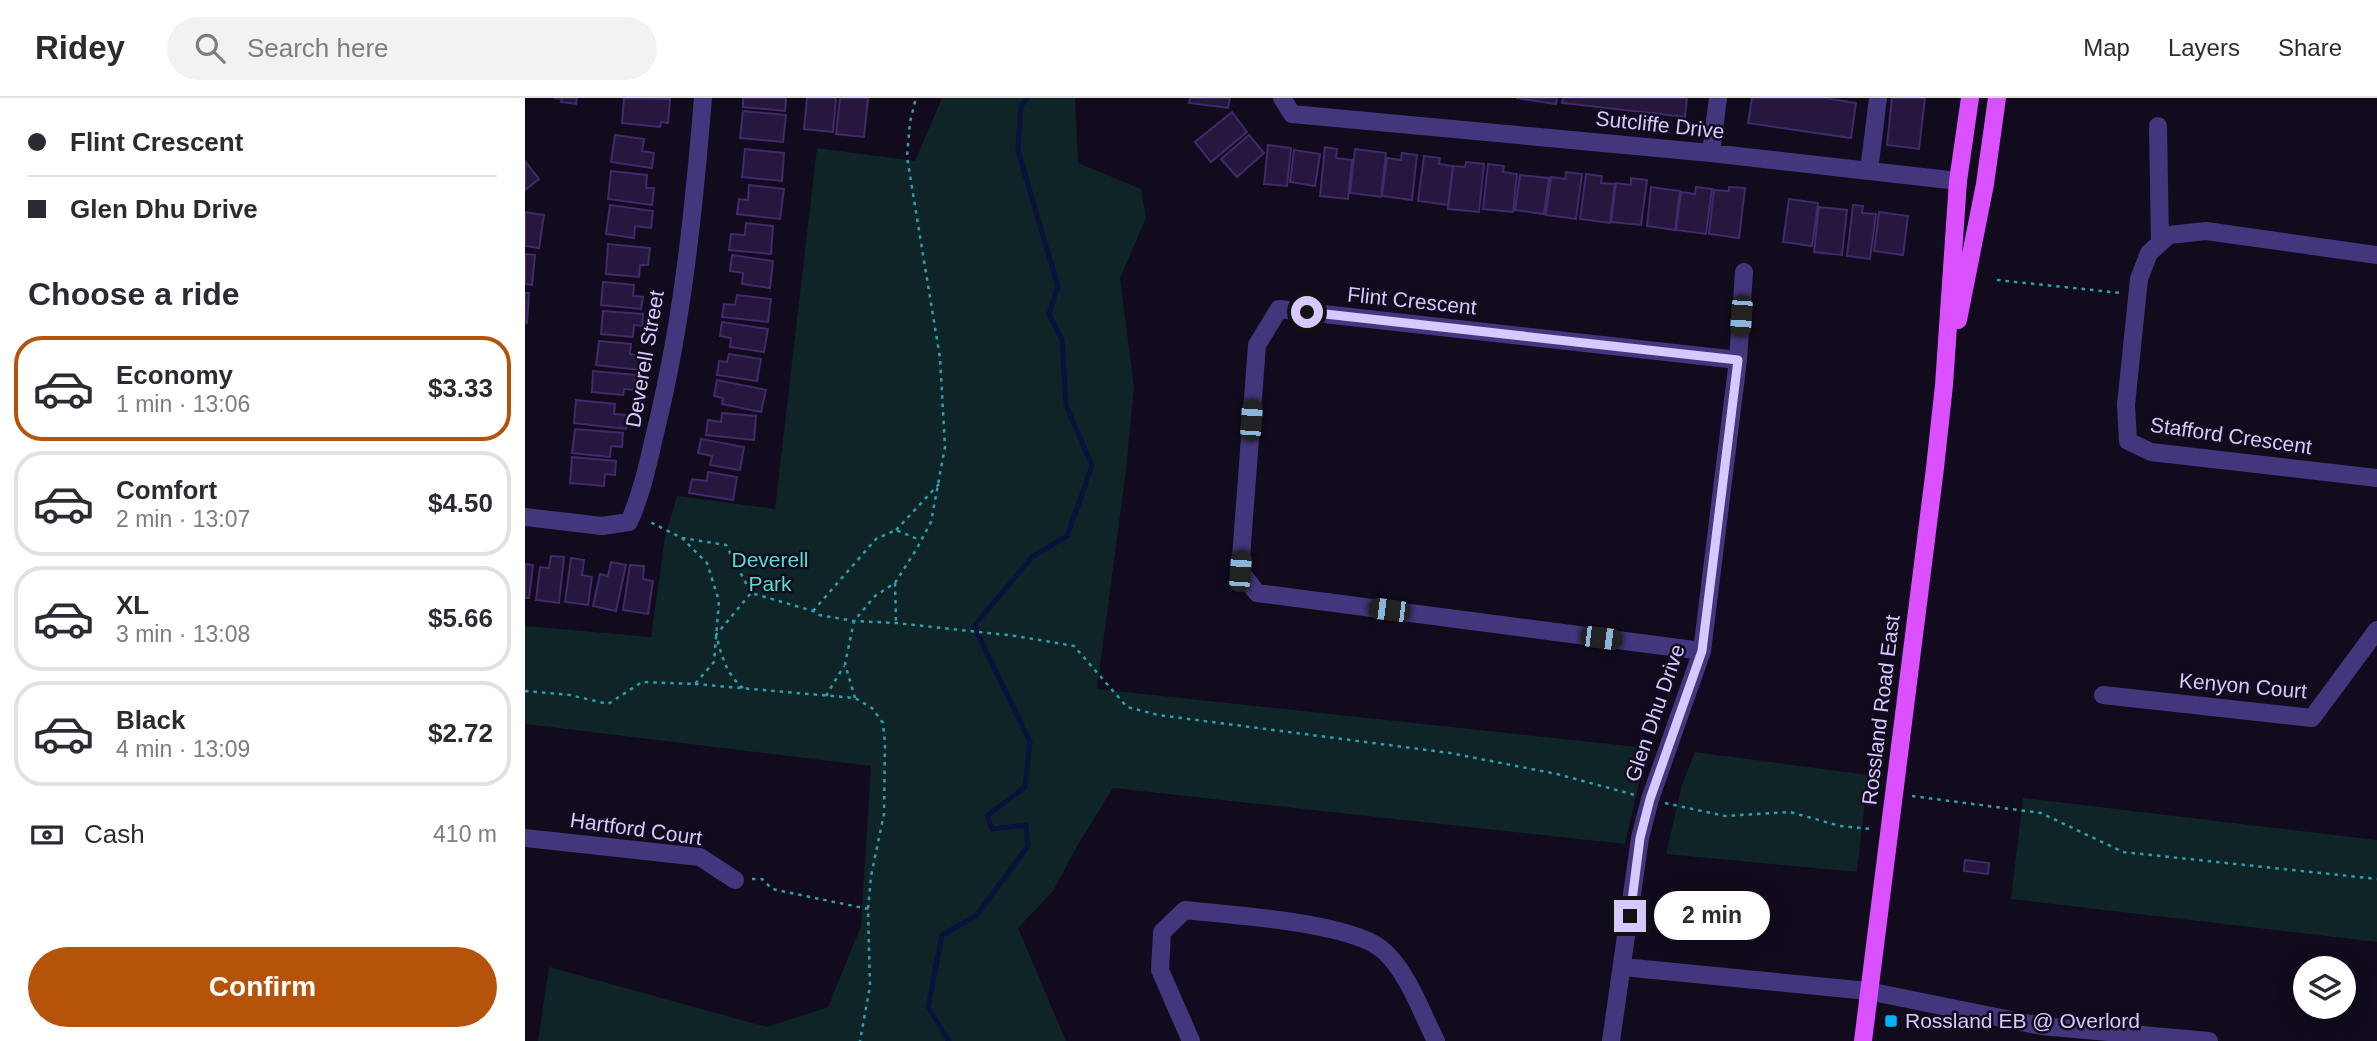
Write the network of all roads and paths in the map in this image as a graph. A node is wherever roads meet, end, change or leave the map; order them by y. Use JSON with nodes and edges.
{"nodes":[{"id":1,"x":703,"y":98,"type":"edge"},
{"id":2,"x":915,"y":98,"type":"edge"},
{"id":3,"x":1282,"y":98,"type":"edge"},
{"id":4,"x":1718,"y":98,"type":"edge"},
{"id":5,"x":1878,"y":98,"type":"edge"},
{"id":6,"x":1970,"y":98,"type":"edge"},
{"id":7,"x":1997,"y":98,"type":"edge"},
{"id":8,"x":2158,"y":126,"type":"dead end"},
{"id":9,"x":1711,"y":153,"type":"junction"},
{"id":10,"x":1868,"y":172,"type":"junction"},
{"id":11,"x":1958,"y":181,"type":"junction"},
{"id":12,"x":2160,"y":242,"type":"junction"},
{"id":13,"x":2377,"y":255,"type":"edge"},
{"id":14,"x":1744,"y":272,"type":"dead end"},
{"id":15,"x":1997,"y":280,"type":"dead end"},
{"id":16,"x":2138,"y":294,"type":"junction"},
{"id":17,"x":1738,"y":360,"type":"junction"},
{"id":18,"x":1944,"y":386,"type":"junction"},
{"id":19,"x":2377,"y":478,"type":"edge"},
{"id":20,"x":939,"y":484,"type":"junction"},
{"id":21,"x":633,"y":513,"type":"junction"},
{"id":22,"x":525,"y":517,"type":"edge"},
{"id":23,"x":895,"y":530,"type":"junction"},
{"id":24,"x":682,"y":538,"type":"junction"},
{"id":25,"x":921,"y":541,"type":"junction"},
{"id":26,"x":895,"y":583,"type":"junction"},
{"id":27,"x":751,"y":593,"type":"junction"},
{"id":28,"x":813,"y":611,"type":"junction"},
{"id":29,"x":854,"y":621,"type":"junction"},
{"id":30,"x":896,"y":623,"type":"junction"},
{"id":31,"x":2377,"y":630,"type":"edge"},
{"id":32,"x":716,"y":635,"type":"junction"},
{"id":33,"x":1702,"y":651,"type":"junction"},
{"id":34,"x":845,"y":664,"type":"junction"},
{"id":35,"x":695,"y":684,"type":"junction"},
{"id":36,"x":744,"y":689,"type":"junction"},
{"id":37,"x":525,"y":691,"type":"edge"},
{"id":38,"x":2103,"y":695,"type":"dead end"},
{"id":39,"x":826,"y":696,"type":"junction"},
{"id":40,"x":855,"y":698,"type":"junction"},
{"id":41,"x":1894,"y":794,"type":"junction"},
{"id":42,"x":1650,"y":799,"type":"junction"},
{"id":43,"x":1889,"y":831,"type":"junction"},
{"id":44,"x":525,"y":838,"type":"edge"},
{"id":45,"x":2377,"y":879,"type":"edge"},
{"id":46,"x":735,"y":880,"type":"joint"},
{"id":47,"x":868,"y":909,"type":"junction"},
{"id":48,"x":1623,"y":967,"type":"junction"},
{"id":49,"x":1868,"y":991,"type":"junction"},
{"id":50,"x":2041,"y":1033,"type":"edge"},
{"id":51,"x":860,"y":1041,"type":"edge"},
{"id":52,"x":1191,"y":1041,"type":"edge"},
{"id":53,"x":1436,"y":1041,"type":"edge"},
{"id":54,"x":1611,"y":1041,"type":"edge"},
{"id":55,"x":1863,"y":1041,"type":"edge"},
{"id":56,"x":2209,"y":1041,"type":"edge"}],
"edges":[{"from":1,"to":21,"type":"street","name":"Deverell Street"},
{"from":2,"to":20,"type":"path"},
{"from":3,"to":9,"type":"street","name":"Sutcliffe Drive"},
{"from":4,"to":9,"type":"street"},
{"from":5,"to":10,"type":"street"},
{"from":6,"to":11,"type":"main road","name":"Rossland Road East"},
{"from":7,"to":18,"type":"main road","name":"Rossland Road East"},
{"from":8,"to":12,"type":"street"},
{"from":9,"to":10,"type":"street","name":"Sutcliffe Drive"},
{"from":10,"to":11,"type":"street","name":"Sutcliffe Drive"},
{"from":11,"to":18,"type":"main road","name":"Rossland Road East"},
{"from":12,"to":13,"type":"street"},
{"from":12,"to":16,"type":"street","name":"Stafford Crescent"},
{"from":14,"to":17,"type":"street","name":"Glen Dhu Drive"},
{"from":15,"to":16,"type":"path"},
{"from":16,"to":19,"type":"street","name":"Stafford Crescent"},
{"from":17,"to":33,"type":"street","name":"Glen Dhu Drive"},
{"from":17,"to":33,"type":"street","name":"Flint Crescent"},
{"from":18,"to":41,"type":"main road","name":"Rossland Road East"},
{"from":20,"to":23,"type":"path"},
{"from":20,"to":25,"type":"path"},
{"from":21,"to":22,"type":"street"},
{"from":21,"to":24,"type":"path"},
{"from":23,"to":25,"type":"path"},
{"from":23,"to":28,"type":"path"},
{"from":24,"to":27,"type":"path"},
{"from":24,"to":32,"type":"path"},
{"from":25,"to":26,"type":"path"},
{"from":26,"to":29,"type":"path"},
{"from":26,"to":30,"type":"path"},
{"from":27,"to":28,"type":"path"},
{"from":27,"to":32,"type":"path"},
{"from":28,"to":29,"type":"path"},
{"from":29,"to":30,"type":"path"},
{"from":29,"to":34,"type":"path"},
{"from":30,"to":42,"type":"path"},
{"from":31,"to":38,"type":"street","name":"Kenyon Court"},
{"from":32,"to":35,"type":"path"},
{"from":32,"to":36,"type":"path"},
{"from":33,"to":42,"type":"street","name":"Glen Dhu Drive"},
{"from":34,"to":39,"type":"path"},
{"from":34,"to":40,"type":"path"},
{"from":35,"to":36,"type":"path"},
{"from":35,"to":37,"type":"path"},
{"from":36,"to":39,"type":"path"},
{"from":39,"to":40,"type":"path"},
{"from":40,"to":47,"type":"path"},
{"from":41,"to":43,"type":"main road","name":"Rossland Road East"},
{"from":41,"to":45,"type":"path"},
{"from":42,"to":43,"type":"path"},
{"from":42,"to":48,"type":"street","name":"Glen Dhu Drive"},
{"from":43,"to":49,"type":"main road","name":"Rossland Road East"},
{"from":44,"to":46,"type":"street","name":"Hartford Court"},
{"from":46,"to":47,"type":"path"},
{"from":47,"to":51,"type":"path"},
{"from":48,"to":49,"type":"street"},
{"from":48,"to":54,"type":"street","name":"Glen Dhu Drive"},
{"from":49,"to":50,"type":"street"},
{"from":49,"to":55,"type":"main road","name":"Rossland Road East"},
{"from":50,"to":56,"type":"street"},
{"from":52,"to":53,"type":"street"}]}
